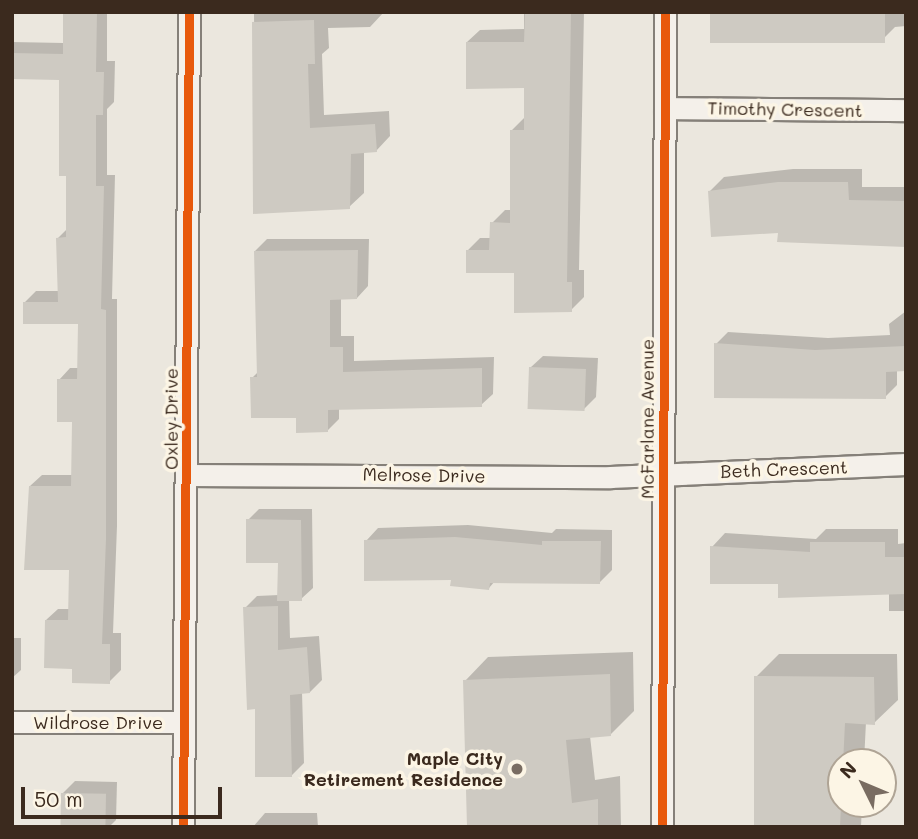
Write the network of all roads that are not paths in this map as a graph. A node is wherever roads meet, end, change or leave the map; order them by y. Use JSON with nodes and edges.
{"nodes":[{"id":1,"x":189,"y":12,"type":"edge"},
{"id":2,"x":665,"y":12,"type":"edge"},
{"id":3,"x":665,"y":108,"type":"junction"},
{"id":4,"x":906,"y":110,"type":"edge"},
{"id":5,"x":906,"y":464,"type":"edge"},
{"id":6,"x":662,"y":474,"type":"junction"},
{"id":7,"x":187,"y":475,"type":"junction"},
{"id":8,"x":12,"y":722,"type":"edge"},
{"id":9,"x":183,"y":722,"type":"junction"},
{"id":10,"x":183,"y":827,"type":"edge"},
{"id":11,"x":662,"y":827,"type":"edge"}],
"edges":[{"from":1,"to":7,"type":"street","name":"Oxley Drive"},
{"from":2,"to":3,"type":"street","name":"McFarlane Avenue"},
{"from":3,"to":4,"type":"street","name":"Timothy Crescent"},
{"from":3,"to":6,"type":"street","name":"McFarlane Avenue"},
{"from":5,"to":6,"type":"street","name":"Beth Crescent"},
{"from":6,"to":7,"type":"street","name":"Melrose Drive"},
{"from":6,"to":11,"type":"street","name":"McFarlane Avenue"},
{"from":7,"to":9,"type":"street","name":"Oxley Drive"},
{"from":8,"to":9,"type":"street","name":"Wildrose Drive"},
{"from":9,"to":10,"type":"street","name":"Oxley Drive"}]}
